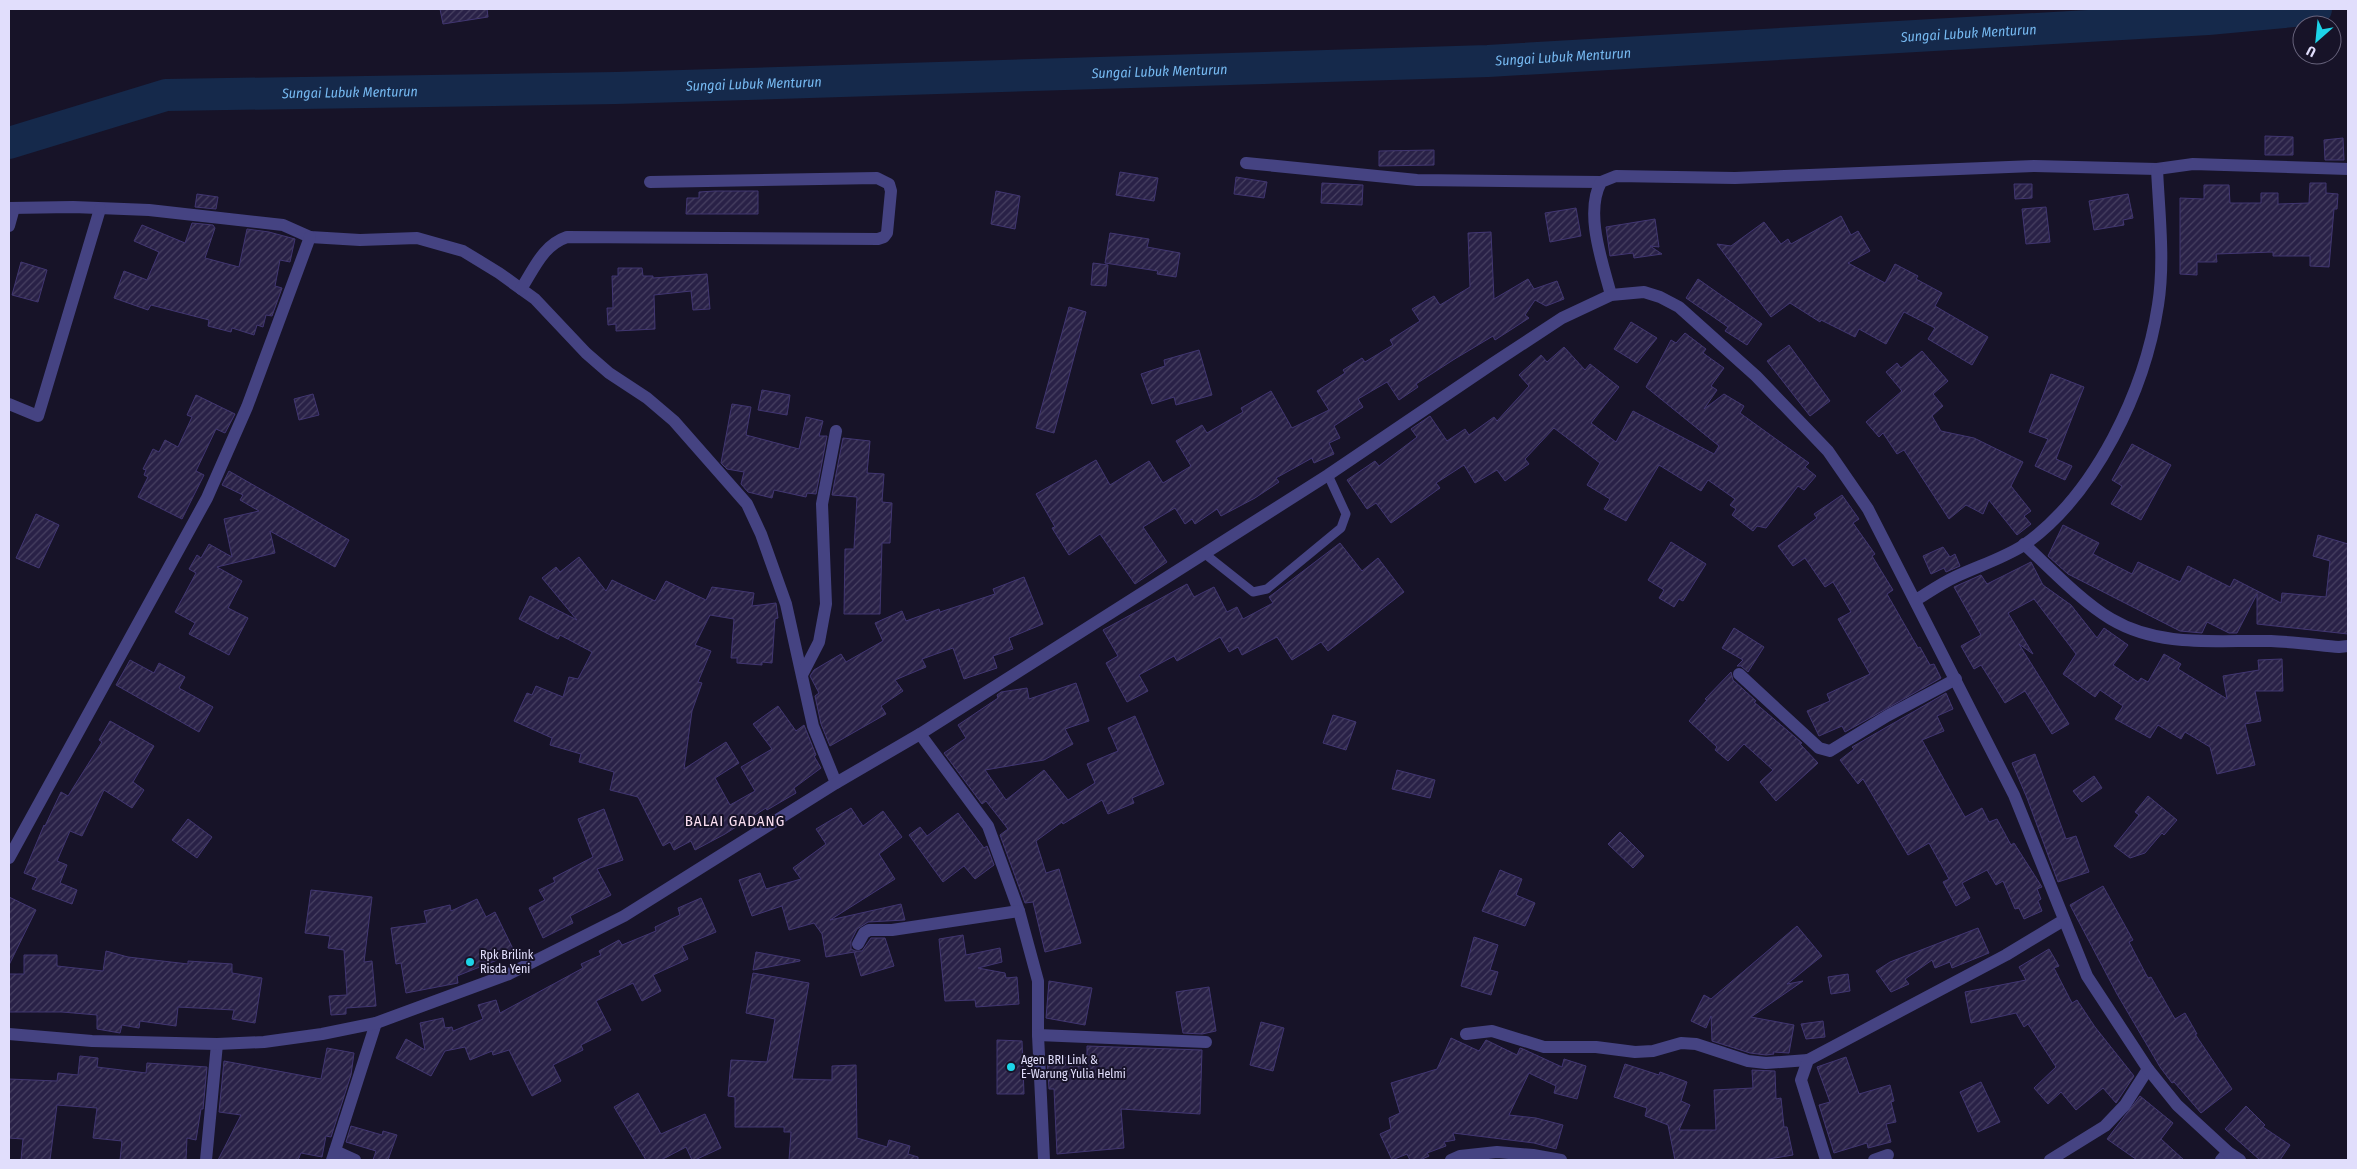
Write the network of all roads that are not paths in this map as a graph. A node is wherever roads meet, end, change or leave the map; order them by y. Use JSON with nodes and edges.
{"nodes":[{"id":1,"x":1246,"y":163,"type":"dead end"},
{"id":2,"x":2157,"y":169,"type":"junction"},
{"id":3,"x":2348,"y":169,"type":"edge"},
{"id":4,"x":650,"y":182,"type":"dead end"},
{"id":5,"x":1601,"y":182,"type":"junction"},
{"id":6,"x":11,"y":208,"type":"edge"},
{"id":7,"x":100,"y":209,"type":"junction"},
{"id":8,"x":9,"y":226,"type":"edge"},
{"id":9,"x":310,"y":237,"type":"junction"},
{"id":10,"x":521,"y":289,"type":"junction"},
{"id":11,"x":1611,"y":295,"type":"junction"},
{"id":12,"x":9,"y":404,"type":"edge"},
{"id":13,"x":836,"y":431,"type":"dead end"},
{"id":14,"x":1328,"y":475,"type":"junction"},
{"id":15,"x":2024,"y":544,"type":"junction"},
{"id":16,"x":1205,"y":554,"type":"junction"},
{"id":17,"x":1916,"y":600,"type":"junction"},
{"id":18,"x":2348,"y":646,"type":"edge"},
{"id":19,"x":803,"y":673,"type":"junction"},
{"id":20,"x":1739,"y":674,"type":"dead end"},
{"id":21,"x":1956,"y":679,"type":"junction"},
{"id":22,"x":920,"y":734,"type":"junction"},
{"id":23,"x":836,"y":783,"type":"junction"},
{"id":24,"x":9,"y":858,"type":"edge"},
{"id":25,"x":1019,"y":911,"type":"junction"},
{"id":26,"x":2064,"y":920,"type":"junction"},
{"id":27,"x":858,"y":944,"type":"dead end"},
{"id":28,"x":376,"y":1023,"type":"junction"},
{"id":29,"x":9,"y":1034,"type":"edge"},
{"id":30,"x":1466,"y":1034,"type":"dead end"},
{"id":31,"x":1038,"y":1035,"type":"junction"},
{"id":32,"x":1206,"y":1042,"type":"dead end"},
{"id":33,"x":217,"y":1044,"type":"junction"},
{"id":34,"x":1808,"y":1060,"type":"junction"},
{"id":35,"x":2148,"y":1069,"type":"junction"},
{"id":36,"x":1888,"y":1155,"type":"dead end"},
{"id":37,"x":333,"y":1156,"type":"edge"},
{"id":38,"x":2224,"y":1156,"type":"edge"},
{"id":39,"x":1473,"y":1158,"type":"edge"},
{"id":40,"x":206,"y":1160,"type":"edge"},
{"id":41,"x":355,"y":1160,"type":"edge"},
{"id":42,"x":1044,"y":1160,"type":"edge"},
{"id":43,"x":1450,"y":1160,"type":"edge"},
{"id":44,"x":1561,"y":1160,"type":"edge"},
{"id":45,"x":1826,"y":1160,"type":"edge"},
{"id":46,"x":1874,"y":1160,"type":"edge"},
{"id":47,"x":2050,"y":1160,"type":"edge"},
{"id":48,"x":2240,"y":1160,"type":"edge"}],
"edges":[{"from":1,"to":5,"type":"street"},
{"from":2,"to":3,"type":"street"},
{"from":2,"to":5,"type":"street"},
{"from":2,"to":15,"type":"street"},
{"from":4,"to":10,"type":"street"},
{"from":5,"to":11,"type":"street"},
{"from":6,"to":7,"type":"street"},
{"from":6,"to":8,"type":"street"},
{"from":7,"to":9,"type":"street"},
{"from":7,"to":12,"type":"street"},
{"from":9,"to":10,"type":"street"},
{"from":9,"to":24,"type":"street"},
{"from":10,"to":19,"type":"street"},
{"from":11,"to":14,"type":"street"},
{"from":11,"to":17,"type":"street"},
{"from":13,"to":19,"type":"street"},
{"from":14,"to":16,"type":"street"},
{"from":14,"to":16,"type":"lane"},
{"from":15,"to":17,"type":"street"},
{"from":15,"to":18,"type":"street"},
{"from":16,"to":22,"type":"street"},
{"from":17,"to":21,"type":"street"},
{"from":19,"to":23,"type":"street"},
{"from":20,"to":21,"type":"street"},
{"from":21,"to":26,"type":"street"},
{"from":22,"to":23,"type":"street"},
{"from":22,"to":25,"type":"street"},
{"from":23,"to":28,"type":"street"},
{"from":25,"to":27,"type":"street"},
{"from":25,"to":31,"type":"street"},
{"from":26,"to":34,"type":"street"},
{"from":26,"to":35,"type":"street"},
{"from":28,"to":33,"type":"street"},
{"from":28,"to":37,"type":"street"},
{"from":29,"to":33,"type":"street"},
{"from":30,"to":34,"type":"street"},
{"from":31,"to":32,"type":"street"},
{"from":31,"to":42,"type":"street"},
{"from":33,"to":40,"type":"street"},
{"from":34,"to":45,"type":"street"},
{"from":35,"to":38,"type":"street"},
{"from":35,"to":47,"type":"street"},
{"from":36,"to":46,"type":"street"},
{"from":37,"to":41,"type":"street"},
{"from":38,"to":48,"type":"street"},
{"from":39,"to":43,"type":"street"},
{"from":39,"to":44,"type":"street"}]}
